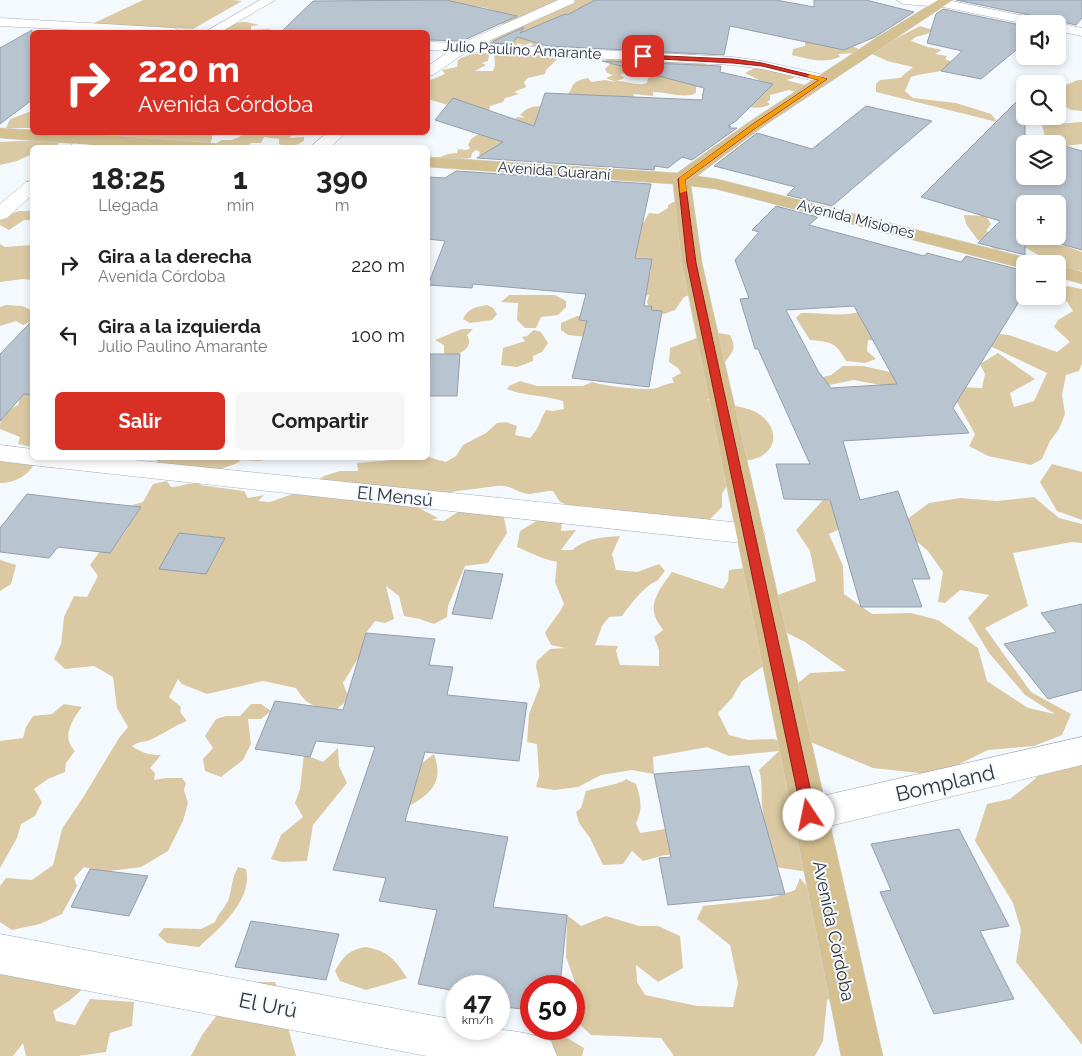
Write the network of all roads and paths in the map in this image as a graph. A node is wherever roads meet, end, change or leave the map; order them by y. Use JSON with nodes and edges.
{"nodes":[{"id":1,"x":269,"y":0,"type":"edge"},
{"id":2,"x":569,"y":0,"type":"edge"},
{"id":3,"x":903,"y":0,"type":"edge"},
{"id":4,"x":945,"y":1,"type":"edge"},
{"id":5,"x":1016,"y":17,"type":"edge"},
{"id":6,"x":0,"y":22,"type":"edge"},
{"id":7,"x":1066,"y":29,"type":"edge"},
{"id":8,"x":139,"y":30,"type":"edge"},
{"id":9,"x":216,"y":30,"type":"edge"},
{"id":10,"x":1082,"y":32,"type":"edge"},
{"id":11,"x":430,"y":46,"type":"edge"},
{"id":12,"x":463,"y":48,"type":"junction"},
{"id":13,"x":430,"y":71,"type":"edge"},
{"id":14,"x":824,"y":79,"type":"junction"},
{"id":15,"x":0,"y":133,"type":"edge"},
{"id":16,"x":335,"y":135,"type":"edge"},
{"id":17,"x":86,"y":140,"type":"edge"},
{"id":18,"x":164,"y":145,"type":"edge"},
{"id":19,"x":321,"y":145,"type":"edge"},
{"id":20,"x":430,"y":162,"type":"edge"},
{"id":21,"x":682,"y":179,"type":"junction"},
{"id":22,"x":30,"y":188,"type":"edge"},
{"id":23,"x":0,"y":214,"type":"edge"},
{"id":24,"x":1016,"y":261,"type":"edge"},
{"id":25,"x":1066,"y":273,"type":"edge"},
{"id":26,"x":1082,"y":278,"type":"edge"},
{"id":27,"x":0,"y":453,"type":"edge"},
{"id":28,"x":30,"y":457,"type":"edge"},
{"id":29,"x":85,"y":460,"type":"edge"},
{"id":30,"x":750,"y":534,"type":"junction"},
{"id":31,"x":1082,"y":751,"type":"edge"},
{"id":32,"x":809,"y":815,"type":"junction"},
{"id":33,"x":0,"y":954,"type":"edge"},
{"id":34,"x":536,"y":1056,"type":"edge"},
{"id":35,"x":862,"y":1056,"type":"edge"}],
"edges":[{"from":1,"to":9,"type":"street"},
{"from":2,"to":12,"type":"street"},
{"from":3,"to":4,"type":"street"},
{"from":4,"to":5,"type":"street"},
{"from":4,"to":14,"type":"main road"},
{"from":6,"to":8,"type":"street"},
{"from":7,"to":10,"type":"street"},
{"from":11,"to":12,"type":"street","name":"Julio Paulino Amarante"},
{"from":12,"to":13,"type":"street"},
{"from":12,"to":14,"type":"street","name":"Julio Paulino Amarante"},
{"from":14,"to":21,"type":"main road"},
{"from":15,"to":17,"type":"main road"},
{"from":16,"to":19,"type":"street"},
{"from":17,"to":18,"type":"main road"},
{"from":20,"to":21,"type":"main road","name":"Avenida Guaraní"},
{"from":21,"to":24,"type":"main road","name":"Avenida Misiones"},
{"from":21,"to":30,"type":"main road","name":"Avenida Córdoba"},
{"from":22,"to":23,"type":"street"},
{"from":25,"to":26,"type":"main road"},
{"from":27,"to":28,"type":"street"},
{"from":29,"to":30,"type":"street","name":"El Mensú"},
{"from":30,"to":32,"type":"main road","name":"Avenida Córdoba"},
{"from":31,"to":32,"type":"street","name":"Bompland"},
{"from":32,"to":35,"type":"main road","name":"Avenida Córdoba"},
{"from":33,"to":34,"type":"street","name":"El Urú"}]}
